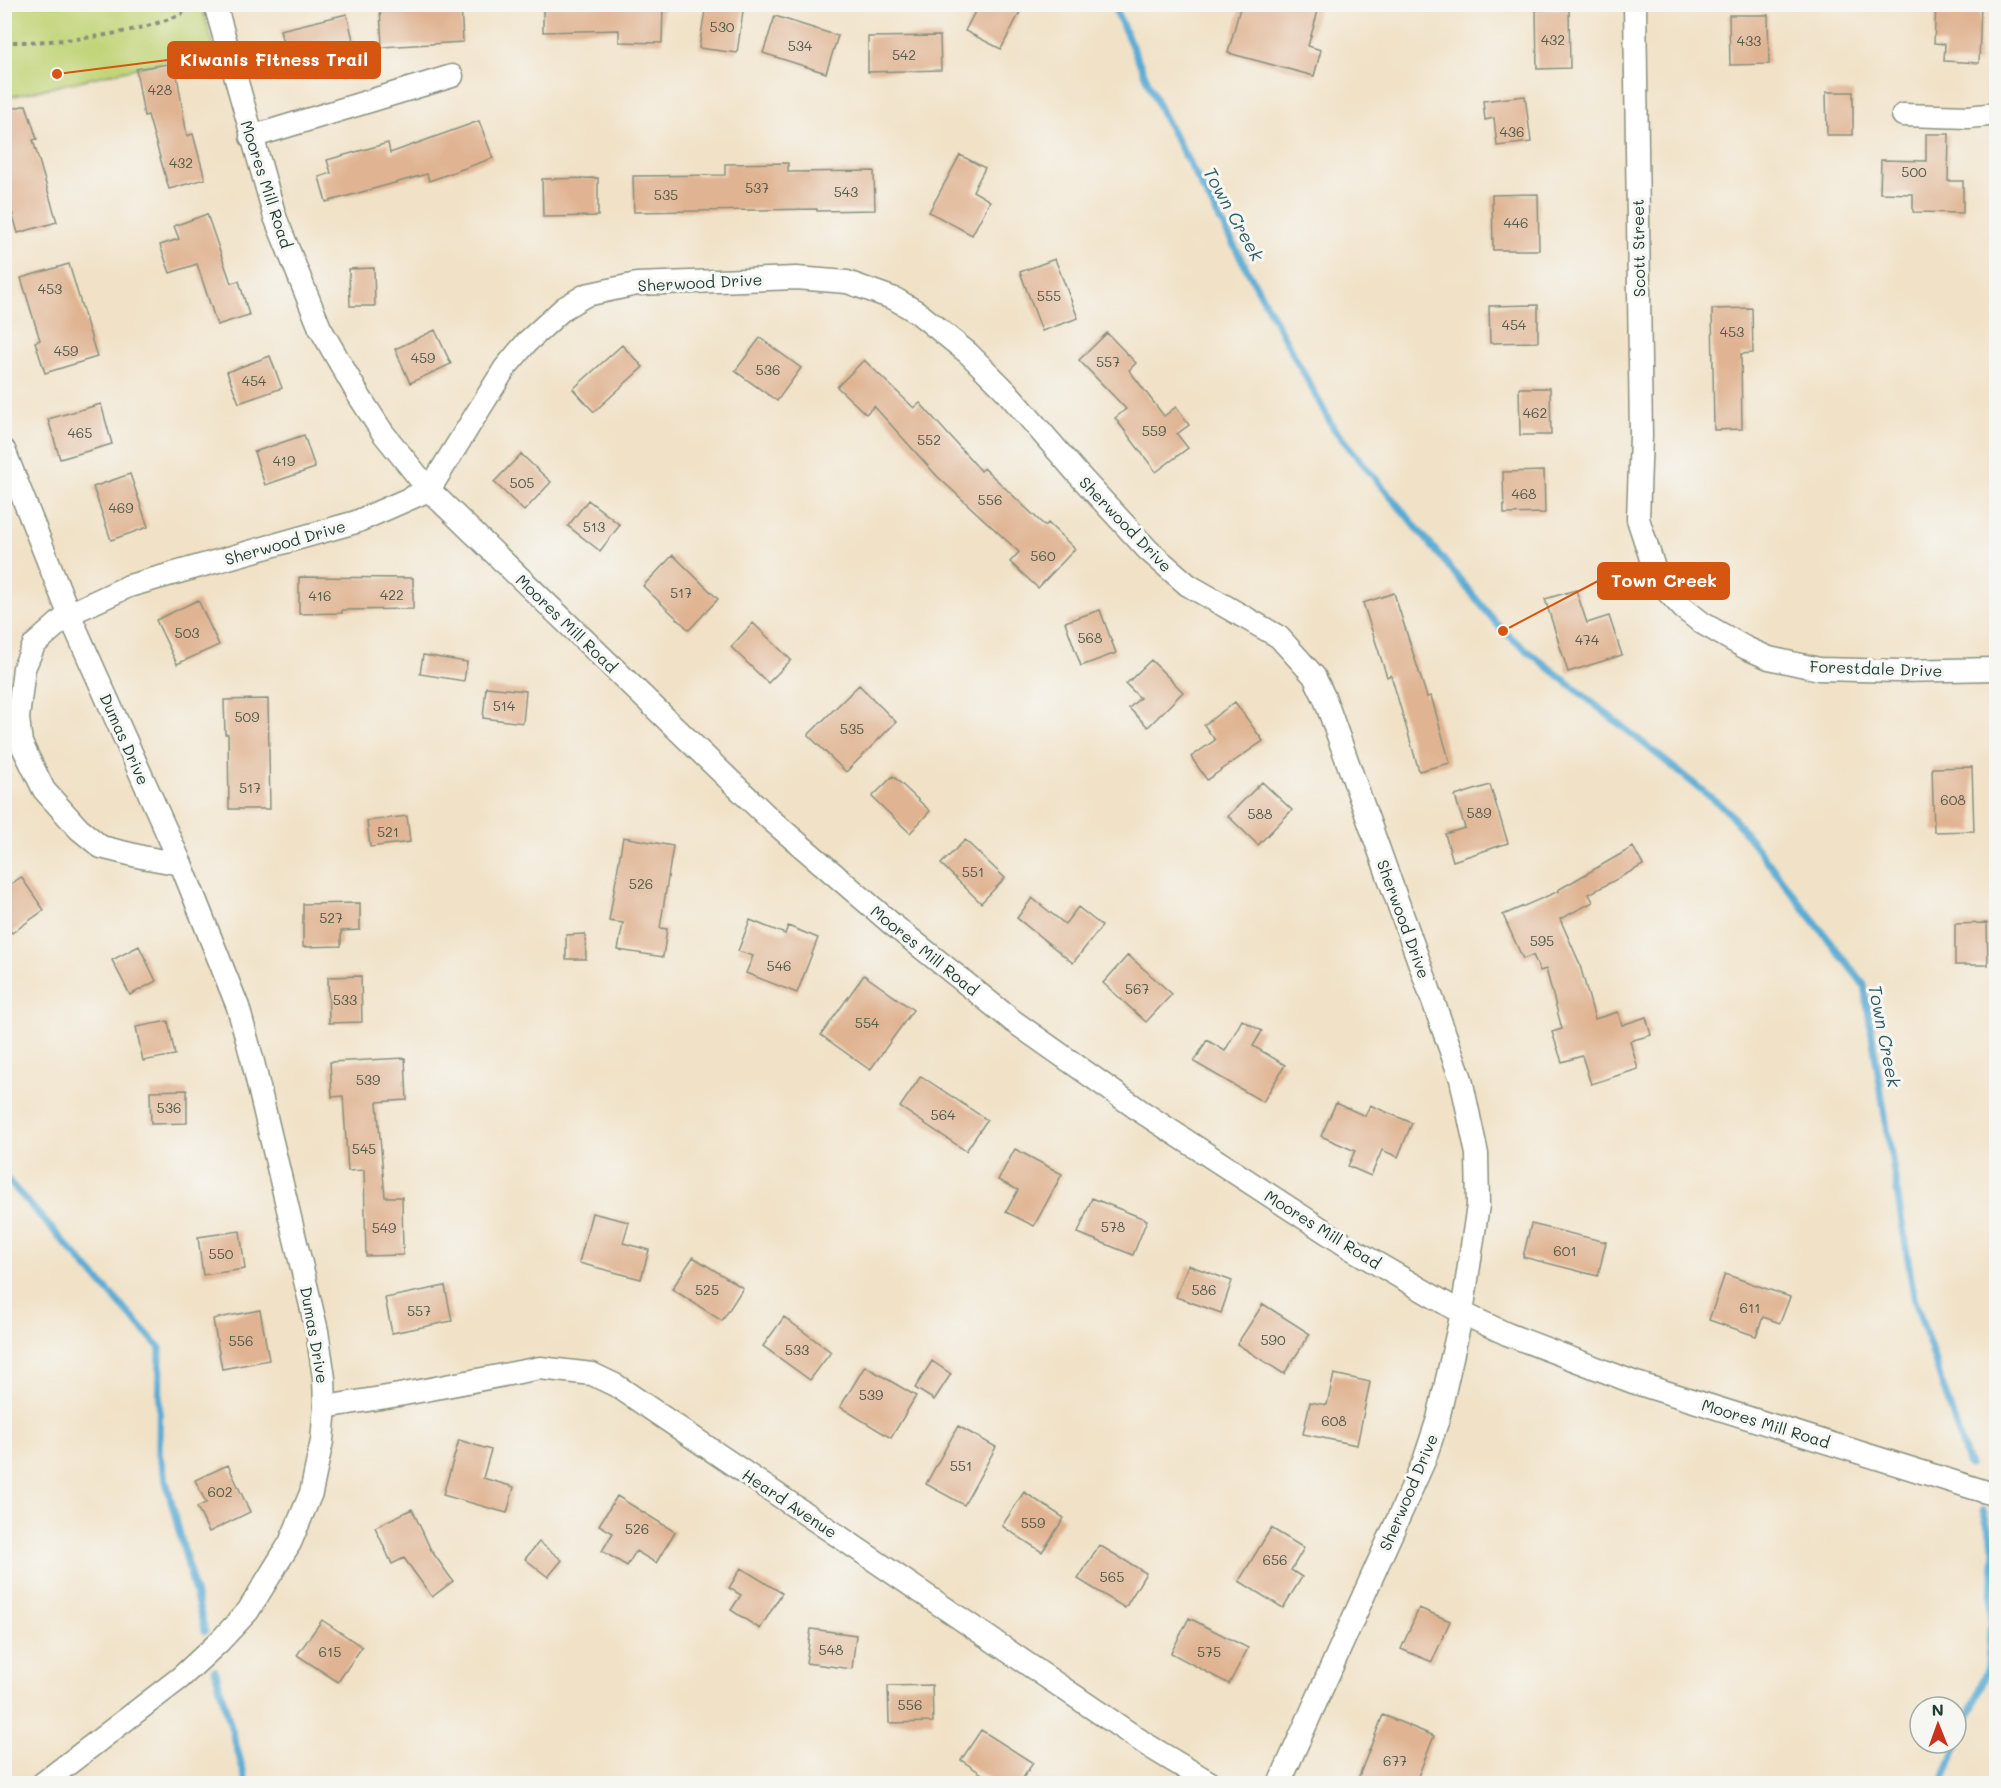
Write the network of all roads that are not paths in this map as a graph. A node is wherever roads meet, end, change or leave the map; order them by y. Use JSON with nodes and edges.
{"nodes":[{"id":1,"x":215,"y":4,"type":"edge"},
{"id":2,"x":1635,"y":4,"type":"edge"},
{"id":3,"x":452,"y":76,"type":"dead end"},
{"id":4,"x":1996,"y":114,"type":"edge"},
{"id":5,"x":1903,"y":115,"type":"dead end"},
{"id":6,"x":251,"y":137,"type":"junction"},
{"id":7,"x":4,"y":450,"type":"edge"},
{"id":8,"x":429,"y":490,"type":"junction"},
{"id":9,"x":1638,"y":492,"type":"joint"},
{"id":10,"x":69,"y":614,"type":"junction"},
{"id":11,"x":1996,"y":669,"type":"edge"},
{"id":12,"x":181,"y":864,"type":"junction"},
{"id":13,"x":1462,"y":1313,"type":"junction"},
{"id":14,"x":325,"y":1407,"type":"junction"},
{"id":15,"x":1996,"y":1494,"type":"edge"},
{"id":16,"x":42,"y":1784,"type":"edge"},
{"id":17,"x":1212,"y":1784,"type":"edge"},
{"id":18,"x":1279,"y":1784,"type":"edge"}],
"edges":[{"from":1,"to":6,"type":"street","name":"Moores Mill Road"},
{"from":2,"to":9,"type":"street","name":"Scott Street"},
{"from":3,"to":6,"type":"street"},
{"from":4,"to":5,"type":"street"},
{"from":6,"to":8,"type":"street","name":"Moores Mill Road"},
{"from":7,"to":10,"type":"street","name":"Dumas Drive"},
{"from":8,"to":10,"type":"street","name":"Sherwood Drive"},
{"from":8,"to":13,"type":"street","name":"Moores Mill Road"},
{"from":8,"to":13,"type":"street","name":"Sherwood Drive"},
{"from":9,"to":11,"type":"street","name":"Forestdale Drive"},
{"from":10,"to":12,"type":"street","name":"Dumas Drive"},
{"from":10,"to":12,"type":"street"},
{"from":12,"to":14,"type":"street","name":"Dumas Drive"},
{"from":13,"to":15,"type":"street","name":"Moores Mill Road"},
{"from":13,"to":18,"type":"street","name":"Sherwood Drive"},
{"from":14,"to":16,"type":"street","name":"Dumas Drive"},
{"from":14,"to":17,"type":"street","name":"Heard Avenue"}]}
